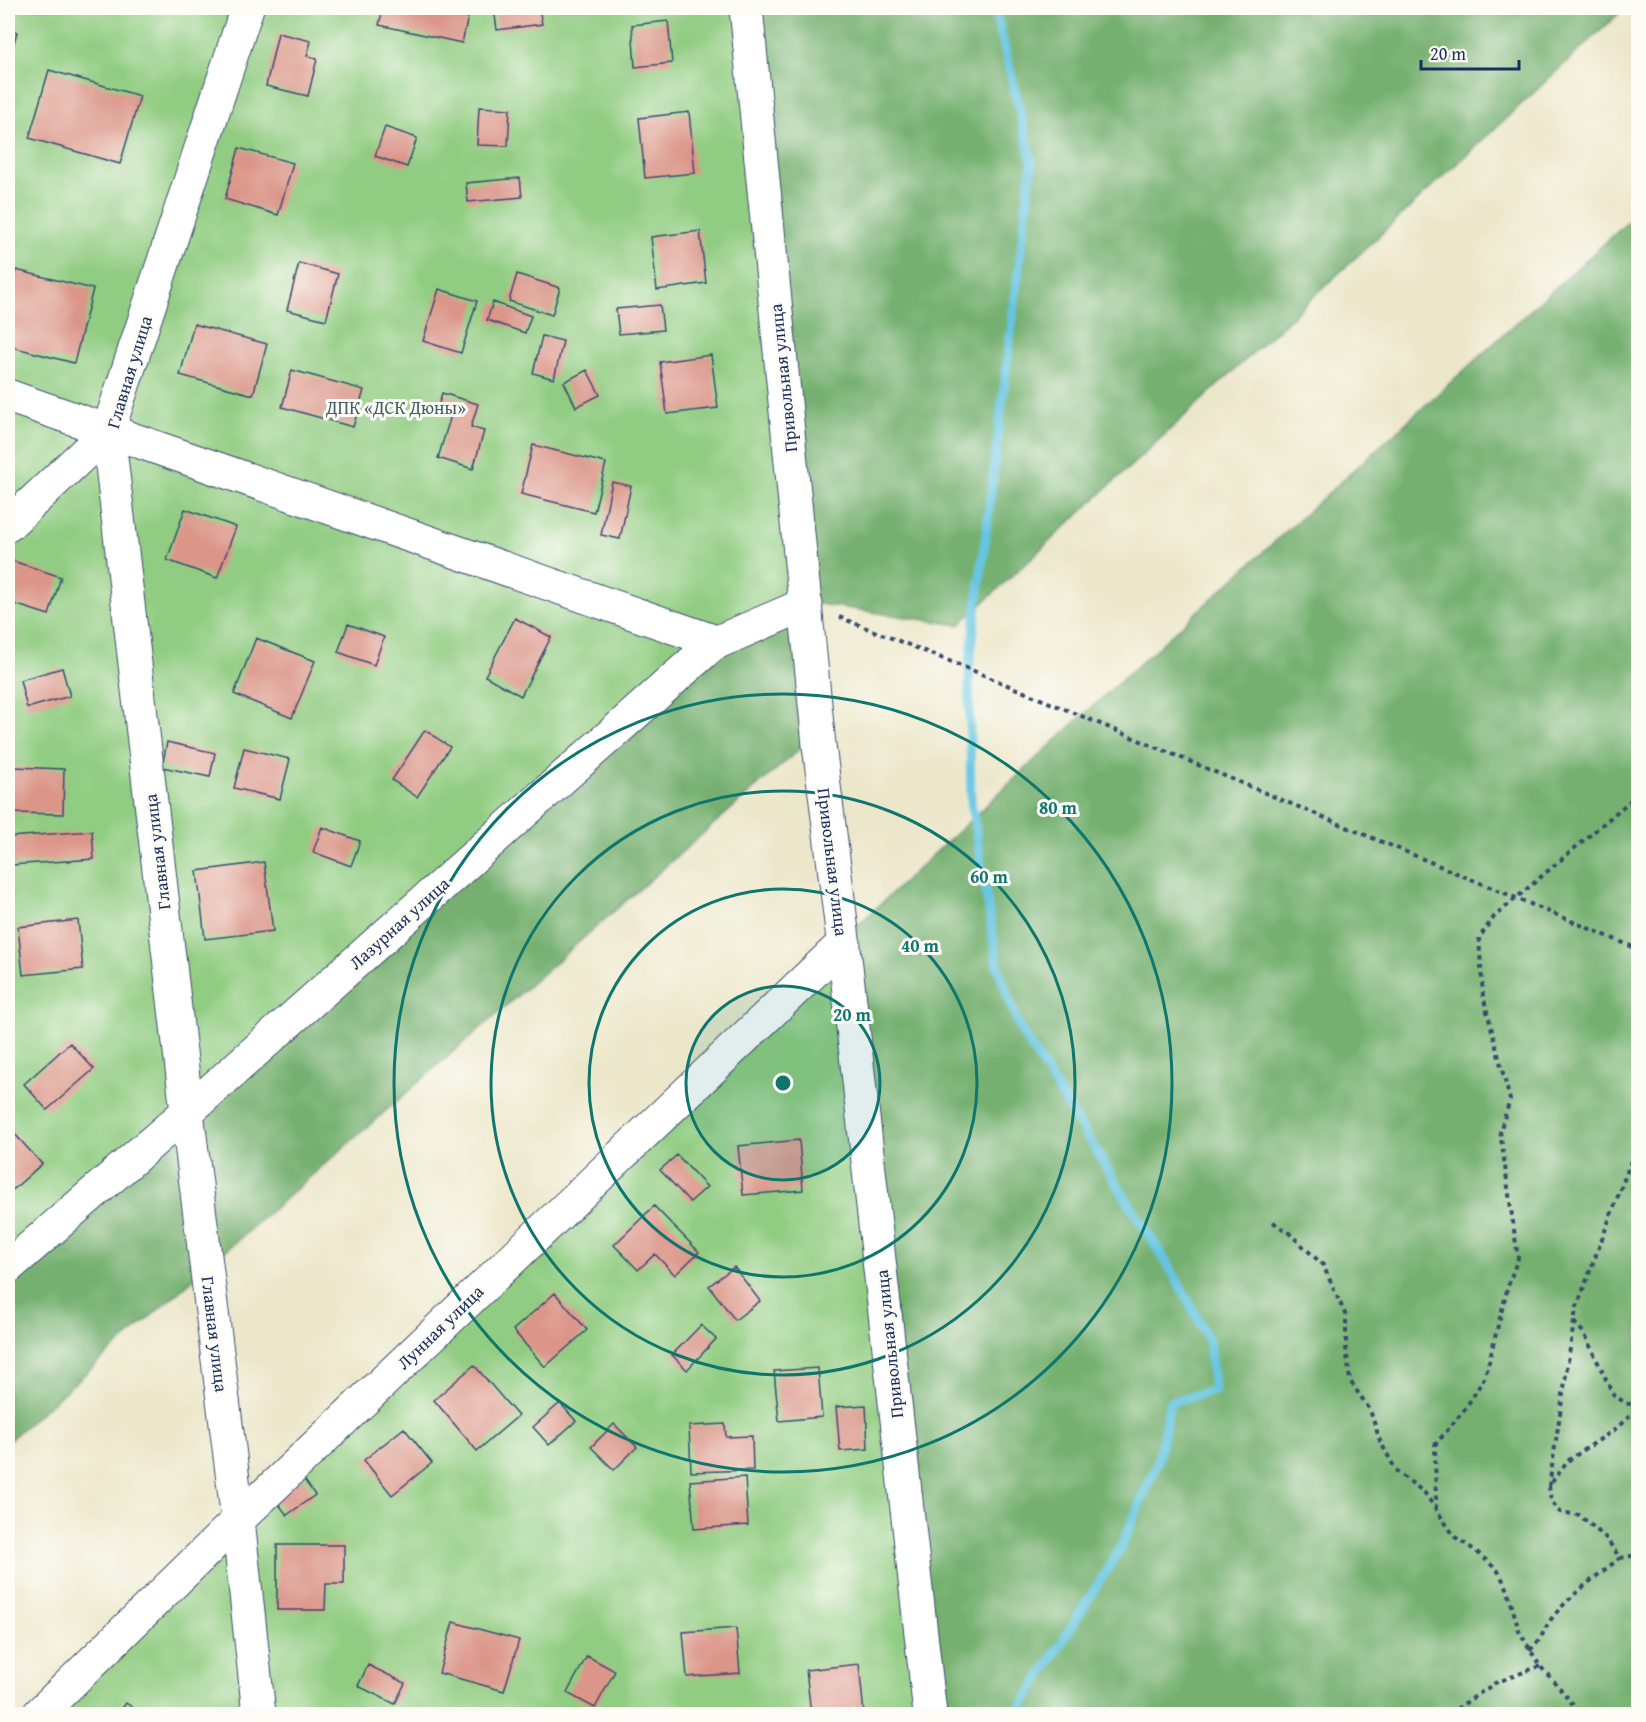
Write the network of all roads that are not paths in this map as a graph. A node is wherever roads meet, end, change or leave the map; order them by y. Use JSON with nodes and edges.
{"nodes":[{"id":1,"x":247,"y":8,"type":"edge"},
{"id":2,"x":746,"y":8,"type":"edge"},
{"id":3,"x":8,"y":396,"type":"edge"},
{"id":4,"x":108,"y":431,"type":"junction"},
{"id":5,"x":8,"y":525,"type":"edge"},
{"id":6,"x":806,"y":604,"type":"junction"},
{"id":7,"x":716,"y":642,"type":"junction"},
{"id":8,"x":844,"y":943,"type":"junction"},
{"id":9,"x":187,"y":1112,"type":"junction"},
{"id":10,"x":8,"y":1267,"type":"edge"},
{"id":11,"x":238,"y":1520,"type":"junction"},
{"id":12,"x":39,"y":1714,"type":"edge"},
{"id":13,"x":259,"y":1714,"type":"edge"},
{"id":14,"x":930,"y":1714,"type":"edge"}],
"edges":[{"from":1,"to":4,"type":"street","name":"Главная улица"},
{"from":2,"to":6,"type":"street","name":"Привольная улица"},
{"from":3,"to":4,"type":"street"},
{"from":4,"to":5,"type":"street"},
{"from":4,"to":7,"type":"street"},
{"from":4,"to":9,"type":"street","name":"Главная улица"},
{"from":6,"to":7,"type":"street","name":"Лазурная улица"},
{"from":6,"to":8,"type":"street","name":"Привольная улица"},
{"from":7,"to":9,"type":"street","name":"Лазурная улица"},
{"from":8,"to":11,"type":"street","name":"Лунная улица"},
{"from":8,"to":14,"type":"street","name":"Привольная улица"},
{"from":9,"to":10,"type":"street","name":"Лазурная улица"},
{"from":9,"to":11,"type":"street","name":"Главная улица"},
{"from":11,"to":12,"type":"street","name":"Лунная улица"},
{"from":11,"to":13,"type":"street","name":"Главная улица"}]}
